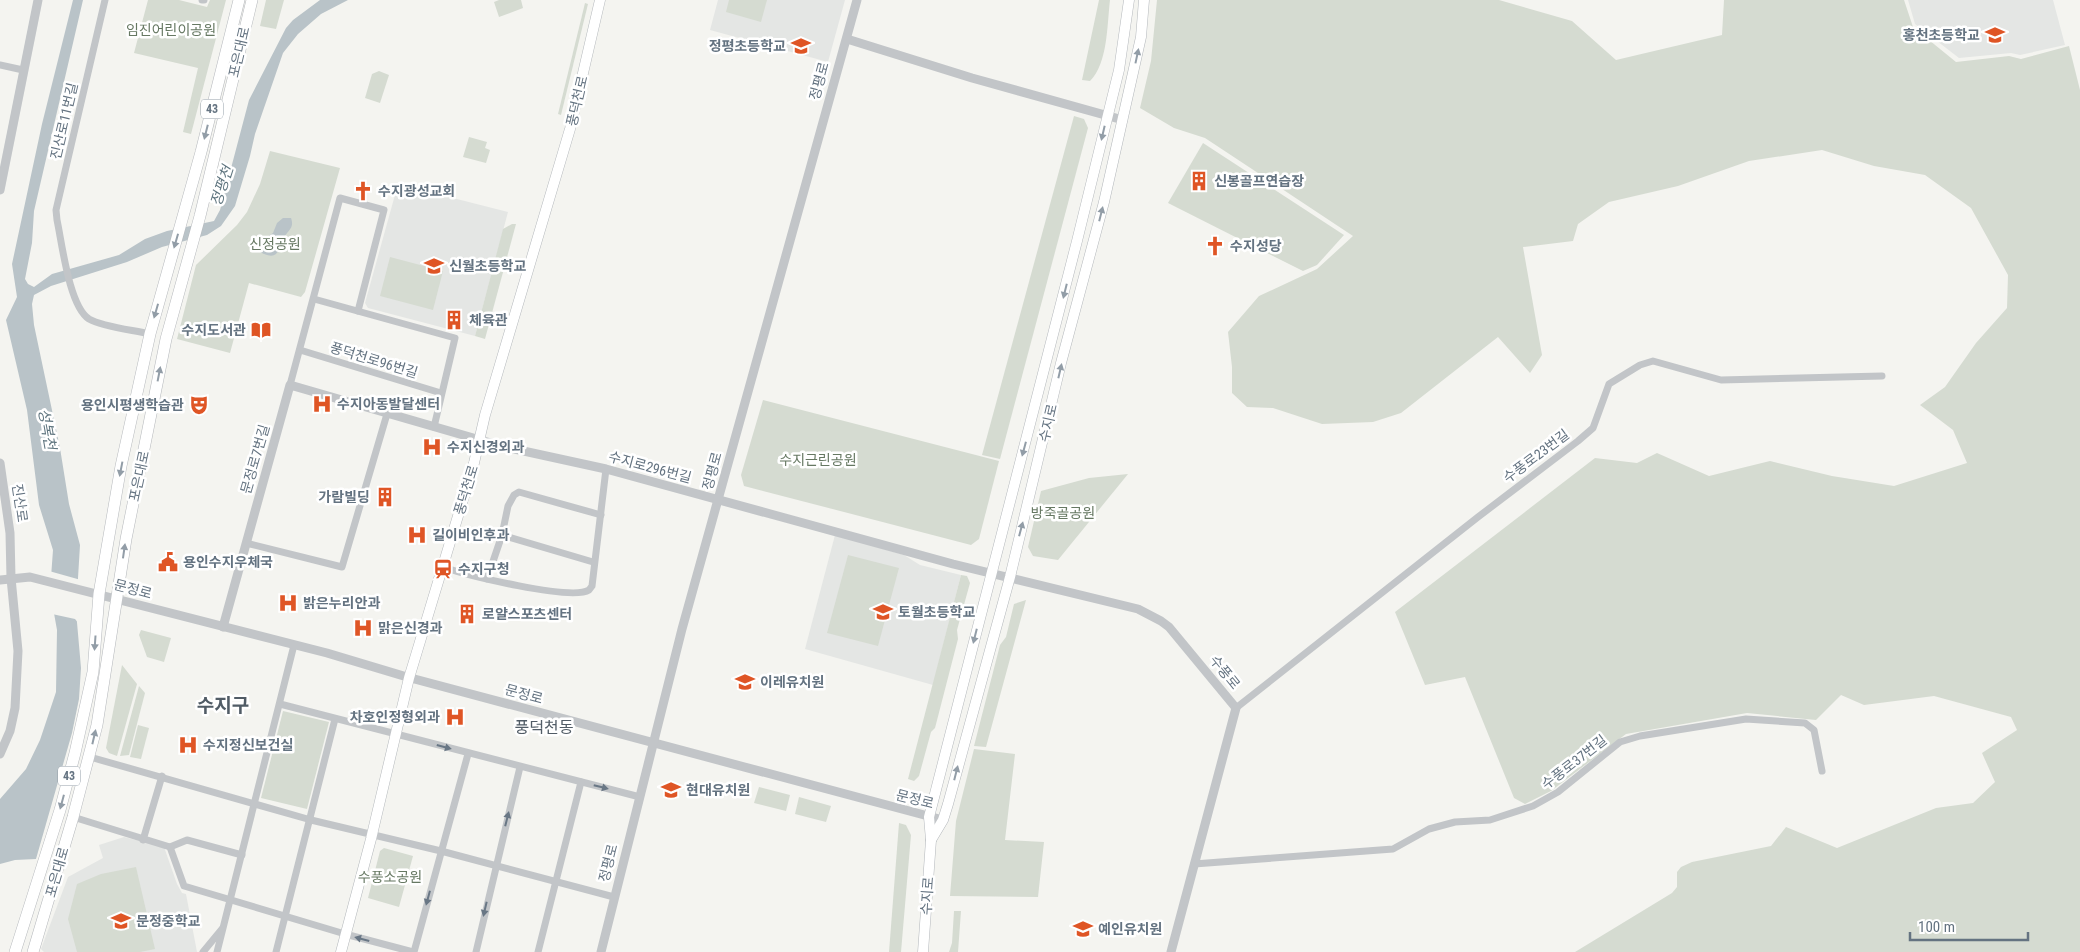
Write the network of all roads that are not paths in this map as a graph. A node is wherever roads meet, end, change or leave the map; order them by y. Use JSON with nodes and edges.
{"nodes":[{"id":1,"x":38,"y":0,"type":"edge"},
{"id":2,"x":105,"y":0,"type":"edge"},
{"id":3,"x":239,"y":0,"type":"edge"},
{"id":4,"x":252,"y":0,"type":"edge"},
{"id":5,"x":600,"y":0,"type":"edge"},
{"id":6,"x":857,"y":0,"type":"edge"},
{"id":7,"x":1129,"y":0,"type":"edge"},
{"id":8,"x":1144,"y":0,"type":"edge"},
{"id":9,"x":847,"y":39,"type":"junction"},
{"id":10,"x":0,"y":65,"type":"edge"},
{"id":11,"x":22,"y":70,"type":"junction"},
{"id":12,"x":1107,"y":115,"type":"junction"},
{"id":13,"x":1122,"y":120,"type":"junction"},
{"id":14,"x":0,"y":190,"type":"edge"},
{"id":15,"x":314,"y":299,"type":"junction"},
{"id":16,"x":358,"y":311,"type":"junction"},
{"id":17,"x":150,"y":334,"type":"junction"},
{"id":18,"x":300,"y":350,"type":"junction"},
{"id":19,"x":1882,"y":376,"type":"dead end"},
{"id":20,"x":290,"y":385,"type":"junction"},
{"id":21,"x":441,"y":393,"type":"junction"},
{"id":22,"x":387,"y":414,"type":"junction"},
{"id":23,"x":434,"y":427,"type":"junction"},
{"id":24,"x":479,"y":440,"type":"junction"},
{"id":25,"x":0,"y":463,"type":"edge"},
{"id":26,"x":606,"y":469,"type":"junction"},
{"id":27,"x":719,"y":500,"type":"junction"},
{"id":28,"x":600,"y":515,"type":"junction"},
{"id":29,"x":502,"y":535,"type":"junction"},
{"id":30,"x":246,"y":543,"type":"junction"},
{"id":31,"x":593,"y":562,"type":"junction"},
{"id":32,"x":443,"y":567,"type":"junction"},
{"id":33,"x":992,"y":572,"type":"junction"},
{"id":34,"x":1010,"y":577,"type":"junction"},
{"id":35,"x":11,"y":578,"type":"junction"},
{"id":36,"x":487,"y":579,"type":"junction"},
{"id":37,"x":0,"y":580,"type":"edge"},
{"id":38,"x":99,"y":594,"type":"junction"},
{"id":39,"x":117,"y":599,"type":"junction"},
{"id":40,"x":224,"y":627,"type":"junction"},
{"id":41,"x":294,"y":645,"type":"junction"},
{"id":42,"x":409,"y":678,"type":"junction"},
{"id":43,"x":280,"y":704,"type":"junction"},
{"id":44,"x":1236,"y":708,"type":"junction"},
{"id":45,"x":336,"y":719,"type":"junction"},
{"id":46,"x":396,"y":735,"type":"junction"},
{"id":47,"x":655,"y":744,"type":"junction"},
{"id":48,"x":0,"y":754,"type":"edge"},
{"id":49,"x":468,"y":754,"type":"junction"},
{"id":50,"x":90,"y":757,"type":"junction"},
{"id":51,"x":520,"y":767,"type":"junction"},
{"id":52,"x":1822,"y":772,"type":"dead end"},
{"id":53,"x":162,"y":776,"type":"junction"},
{"id":54,"x":581,"y":782,"type":"junction"},
{"id":55,"x":640,"y":797,"type":"junction"},
{"id":56,"x":255,"y":804,"type":"junction"},
{"id":57,"x":73,"y":817,"type":"junction"},
{"id":58,"x":929,"y":817,"type":"junction"},
{"id":59,"x":311,"y":820,"type":"junction"},
{"id":60,"x":943,"y":820,"type":"junction"},
{"id":61,"x":372,"y":836,"type":"junction"},
{"id":62,"x":143,"y":840,"type":"junction"},
{"id":63,"x":931,"y":840,"type":"junction"},
{"id":64,"x":170,"y":847,"type":"junction"},
{"id":65,"x":441,"y":851,"type":"junction"},
{"id":66,"x":242,"y":855,"type":"junction"},
{"id":67,"x":1194,"y":864,"type":"junction"},
{"id":68,"x":495,"y":866,"type":"junction"},
{"id":69,"x":555,"y":882,"type":"junction"},
{"id":70,"x":614,"y":897,"type":"junction"},
{"id":71,"x":231,"y":901,"type":"junction"},
{"id":72,"x":285,"y":917,"type":"junction"},
{"id":73,"x":224,"y":927,"type":"junction"},
{"id":74,"x":345,"y":934,"type":"junction"},
{"id":75,"x":15,"y":952,"type":"edge"},
{"id":76,"x":33,"y":952,"type":"edge"},
{"id":77,"x":203,"y":952,"type":"edge"},
{"id":78,"x":217,"y":952,"type":"edge"},
{"id":79,"x":276,"y":952,"type":"edge"},
{"id":80,"x":341,"y":952,"type":"edge"},
{"id":81,"x":414,"y":952,"type":"edge"},
{"id":82,"x":476,"y":952,"type":"edge"},
{"id":83,"x":538,"y":952,"type":"edge"},
{"id":84,"x":601,"y":952,"type":"edge"},
{"id":85,"x":923,"y":952,"type":"edge"},
{"id":86,"x":1171,"y":952,"type":"edge"}],
"edges":[{"from":1,"to":11,"type":"street"},
{"from":2,"to":17,"type":"street","name":"진산로11번길"},
{"from":3,"to":17,"type":"main road","name":"포은대로","number":"43","one_way":true},
{"from":39,"to":4,"type":"main road","name":"포은대로","number":"43","one_way":true},
{"from":5,"to":24,"type":"main road","name":"풍덕천로"},
{"from":6,"to":9,"type":"street","name":"정평로"},
{"from":7,"to":12,"type":"main road","name":"수지로"},
{"from":13,"to":8,"type":"main road","name":"수지로","one_way":true},
{"from":9,"to":12,"type":"street"},
{"from":9,"to":27,"type":"street","name":"정평로"},
{"from":10,"to":11,"type":"street"},
{"from":11,"to":14,"type":"street"},
{"from":12,"to":13,"type":"street"},
{"from":12,"to":33,"type":"main road","name":"수지로","one_way":true},
{"from":34,"to":13,"type":"main road","name":"수지로","one_way":true},
{"from":15,"to":16,"type":"street"},
{"from":15,"to":16,"type":"street"},
{"from":15,"to":18,"type":"street","name":"문정로7번길"},
{"from":16,"to":21,"type":"street"},
{"from":17,"to":38,"type":"main road","name":"포은대로","number":"43","one_way":true},
{"from":18,"to":20,"type":"street","name":"문정로7번길"},
{"from":18,"to":21,"type":"street","name":"풍덕천로96번길"},
{"from":19,"to":44,"type":"street","name":"수풍로23번길"},
{"from":20,"to":22,"type":"street","name":"수지로296번길"},
{"from":20,"to":30,"type":"street","name":"문정로7번길"},
{"from":21,"to":23,"type":"street"},
{"from":22,"to":23,"type":"street","name":"수지로296번길"},
{"from":22,"to":30,"type":"street"},
{"from":23,"to":24,"type":"street","name":"수지로296번길"},
{"from":24,"to":26,"type":"street","name":"수지로296번길"},
{"from":24,"to":32,"type":"main road","name":"풍덕천로"},
{"from":25,"to":35,"type":"street","name":"진산로"},
{"from":26,"to":27,"type":"street","name":"수지로296번길"},
{"from":26,"to":28,"type":"street"},
{"from":27,"to":33,"type":"street","name":"수지로296번길"},
{"from":27,"to":47,"type":"street","name":"정평로"},
{"from":28,"to":29,"type":"street"},
{"from":28,"to":31,"type":"street"},
{"from":29,"to":31,"type":"street"},
{"from":29,"to":36,"type":"street"},
{"from":30,"to":40,"type":"street","name":"문정로7번길"},
{"from":31,"to":36,"type":"street"},
{"from":32,"to":36,"type":"street"},
{"from":32,"to":42,"type":"main road","name":"풍덕천로"},
{"from":33,"to":34,"type":"street","name":"수풍로"},
{"from":33,"to":58,"type":"main road","name":"수지로","one_way":true},
{"from":34,"to":44,"type":"street","name":"수풍로"},
{"from":60,"to":34,"type":"main road","name":"수지로","one_way":true},
{"from":35,"to":37,"type":"street","name":"문정로"},
{"from":35,"to":38,"type":"street","name":"문정로"},
{"from":35,"to":48,"type":"street","name":"진산로"},
{"from":38,"to":39,"type":"street","name":"문정로"},
{"from":38,"to":75,"type":"main road","name":"포은대로","number":"43","one_way":true},
{"from":39,"to":40,"type":"street","name":"문정로"},
{"from":50,"to":39,"type":"main road","name":"포은대로","number":"43","one_way":true},
{"from":40,"to":41,"type":"street","name":"문정로"},
{"from":41,"to":42,"type":"street","name":"문정로"},
{"from":41,"to":43,"type":"street"},
{"from":42,"to":46,"type":"main road","name":"풍덕천로"},
{"from":42,"to":47,"type":"street","name":"문정로"},
{"from":43,"to":45,"type":"street"},
{"from":43,"to":56,"type":"street"},
{"from":44,"to":67,"type":"street","name":"수풍로"},
{"from":45,"to":46,"type":"street"},
{"from":45,"to":59,"type":"street"},
{"from":46,"to":49,"type":"street","one_way":true},
{"from":46,"to":61,"type":"main road","name":"풍덕천로"},
{"from":47,"to":55,"type":"street","name":"정평로"},
{"from":47,"to":58,"type":"street","name":"문정로"},
{"from":49,"to":51,"type":"street"},
{"from":49,"to":65,"type":"street"},
{"from":50,"to":53,"type":"street"},
{"from":50,"to":57,"type":"main road","name":"포은대로","number":"43"},
{"from":51,"to":54,"type":"street"},
{"from":68,"to":51,"type":"street","one_way":true},
{"from":52,"to":67,"type":"street","name":"수풍로37번길"},
{"from":53,"to":56,"type":"street"},
{"from":53,"to":62,"type":"street"},
{"from":54,"to":55,"type":"street","one_way":true},
{"from":54,"to":69,"type":"street"},
{"from":55,"to":70,"type":"street","name":"정평로"},
{"from":56,"to":59,"type":"street"},
{"from":56,"to":66,"type":"street"},
{"from":57,"to":62,"type":"street"},
{"from":57,"to":76,"type":"main road","name":"포은대로","number":"43"},
{"from":58,"to":60,"type":"street","name":"문정로"},
{"from":58,"to":63,"type":"main road","name":"수지로"},
{"from":59,"to":61,"type":"street"},
{"from":59,"to":72,"type":"street"},
{"from":60,"to":63,"type":"main road","name":"수지로"},
{"from":61,"to":65,"type":"street"},
{"from":61,"to":74,"type":"main road","name":"풍덕천로"},
{"from":62,"to":64,"type":"street"},
{"from":63,"to":85,"type":"main road","name":"수지로"},
{"from":64,"to":66,"type":"street"},
{"from":64,"to":71,"type":"street"},
{"from":65,"to":68,"type":"street"},
{"from":65,"to":81,"type":"street","one_way":true},
{"from":66,"to":71,"type":"street"},
{"from":67,"to":86,"type":"street","name":"수풍로"},
{"from":68,"to":69,"type":"street"},
{"from":68,"to":82,"type":"street","one_way":true},
{"from":69,"to":70,"type":"street"},
{"from":69,"to":83,"type":"street"},
{"from":70,"to":84,"type":"street","name":"정평로"},
{"from":71,"to":72,"type":"street"},
{"from":71,"to":73,"type":"street"},
{"from":72,"to":74,"type":"street"},
{"from":72,"to":79,"type":"street"},
{"from":73,"to":77,"type":"street"},
{"from":73,"to":78,"type":"street"},
{"from":74,"to":80,"type":"main road","name":"풍덕천로"},
{"from":81,"to":74,"type":"street","one_way":true}]}
